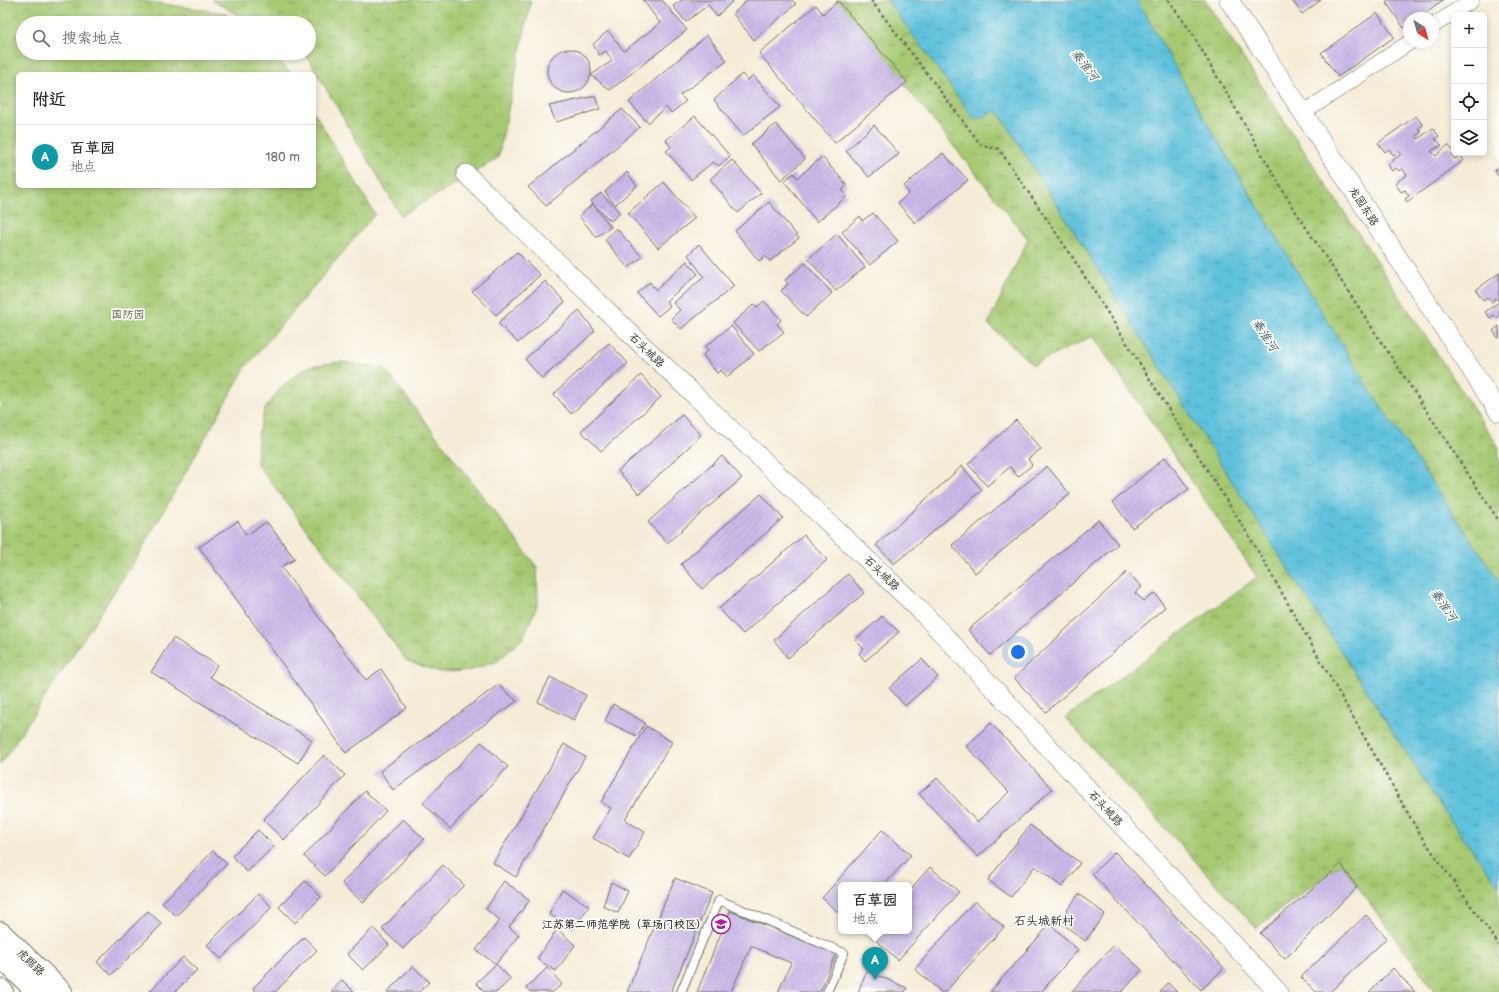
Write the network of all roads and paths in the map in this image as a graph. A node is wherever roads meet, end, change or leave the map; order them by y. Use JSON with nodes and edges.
{"nodes":[{"id":1,"x":871,"y":0,"type":"edge"},
{"id":2,"x":1168,"y":0,"type":"edge"},
{"id":3,"x":1229,"y":0,"type":"edge"},
{"id":4,"x":1472,"y":0,"type":"edge"},
{"id":5,"x":1439,"y":22,"type":"edge"},
{"id":6,"x":1403,"y":47,"type":"edge"},
{"id":7,"x":1303,"y":113,"type":"junction"},
{"id":8,"x":466,"y":174,"type":"dead end"},
{"id":9,"x":1499,"y":412,"type":"edge"},
{"id":10,"x":1499,"y":521,"type":"edge"},
{"id":11,"x":0,"y":933,"type":"edge"},
{"id":12,"x":1499,"y":944,"type":"edge"},
{"id":13,"x":0,"y":955,"type":"edge"},
{"id":14,"x":0,"y":990,"type":"edge"},
{"id":15,"x":2,"y":992,"type":"edge"},
{"id":16,"x":38,"y":992,"type":"edge"},
{"id":17,"x":61,"y":992,"type":"edge"},
{"id":18,"x":681,"y":992,"type":"edge"},
{"id":19,"x":827,"y":992,"type":"edge"},
{"id":20,"x":1278,"y":992,"type":"edge"}],
"edges":[{"from":1,"to":12,"type":"path"},
{"from":2,"to":10,"type":"path"},
{"from":3,"to":7,"type":"street","name":"龙园东路"},
{"from":4,"to":5,"type":"street"},
{"from":6,"to":7,"type":"street"},
{"from":7,"to":9,"type":"street","name":"龙园东路"},
{"from":8,"to":20,"type":"street","name":"石头城路"},
{"from":11,"to":17,"type":"main road","name":"虎踞路"},
{"from":13,"to":16,"type":"main road"},
{"from":14,"to":15,"type":"main road"},
{"from":18,"to":19,"type":"lane"}]}
